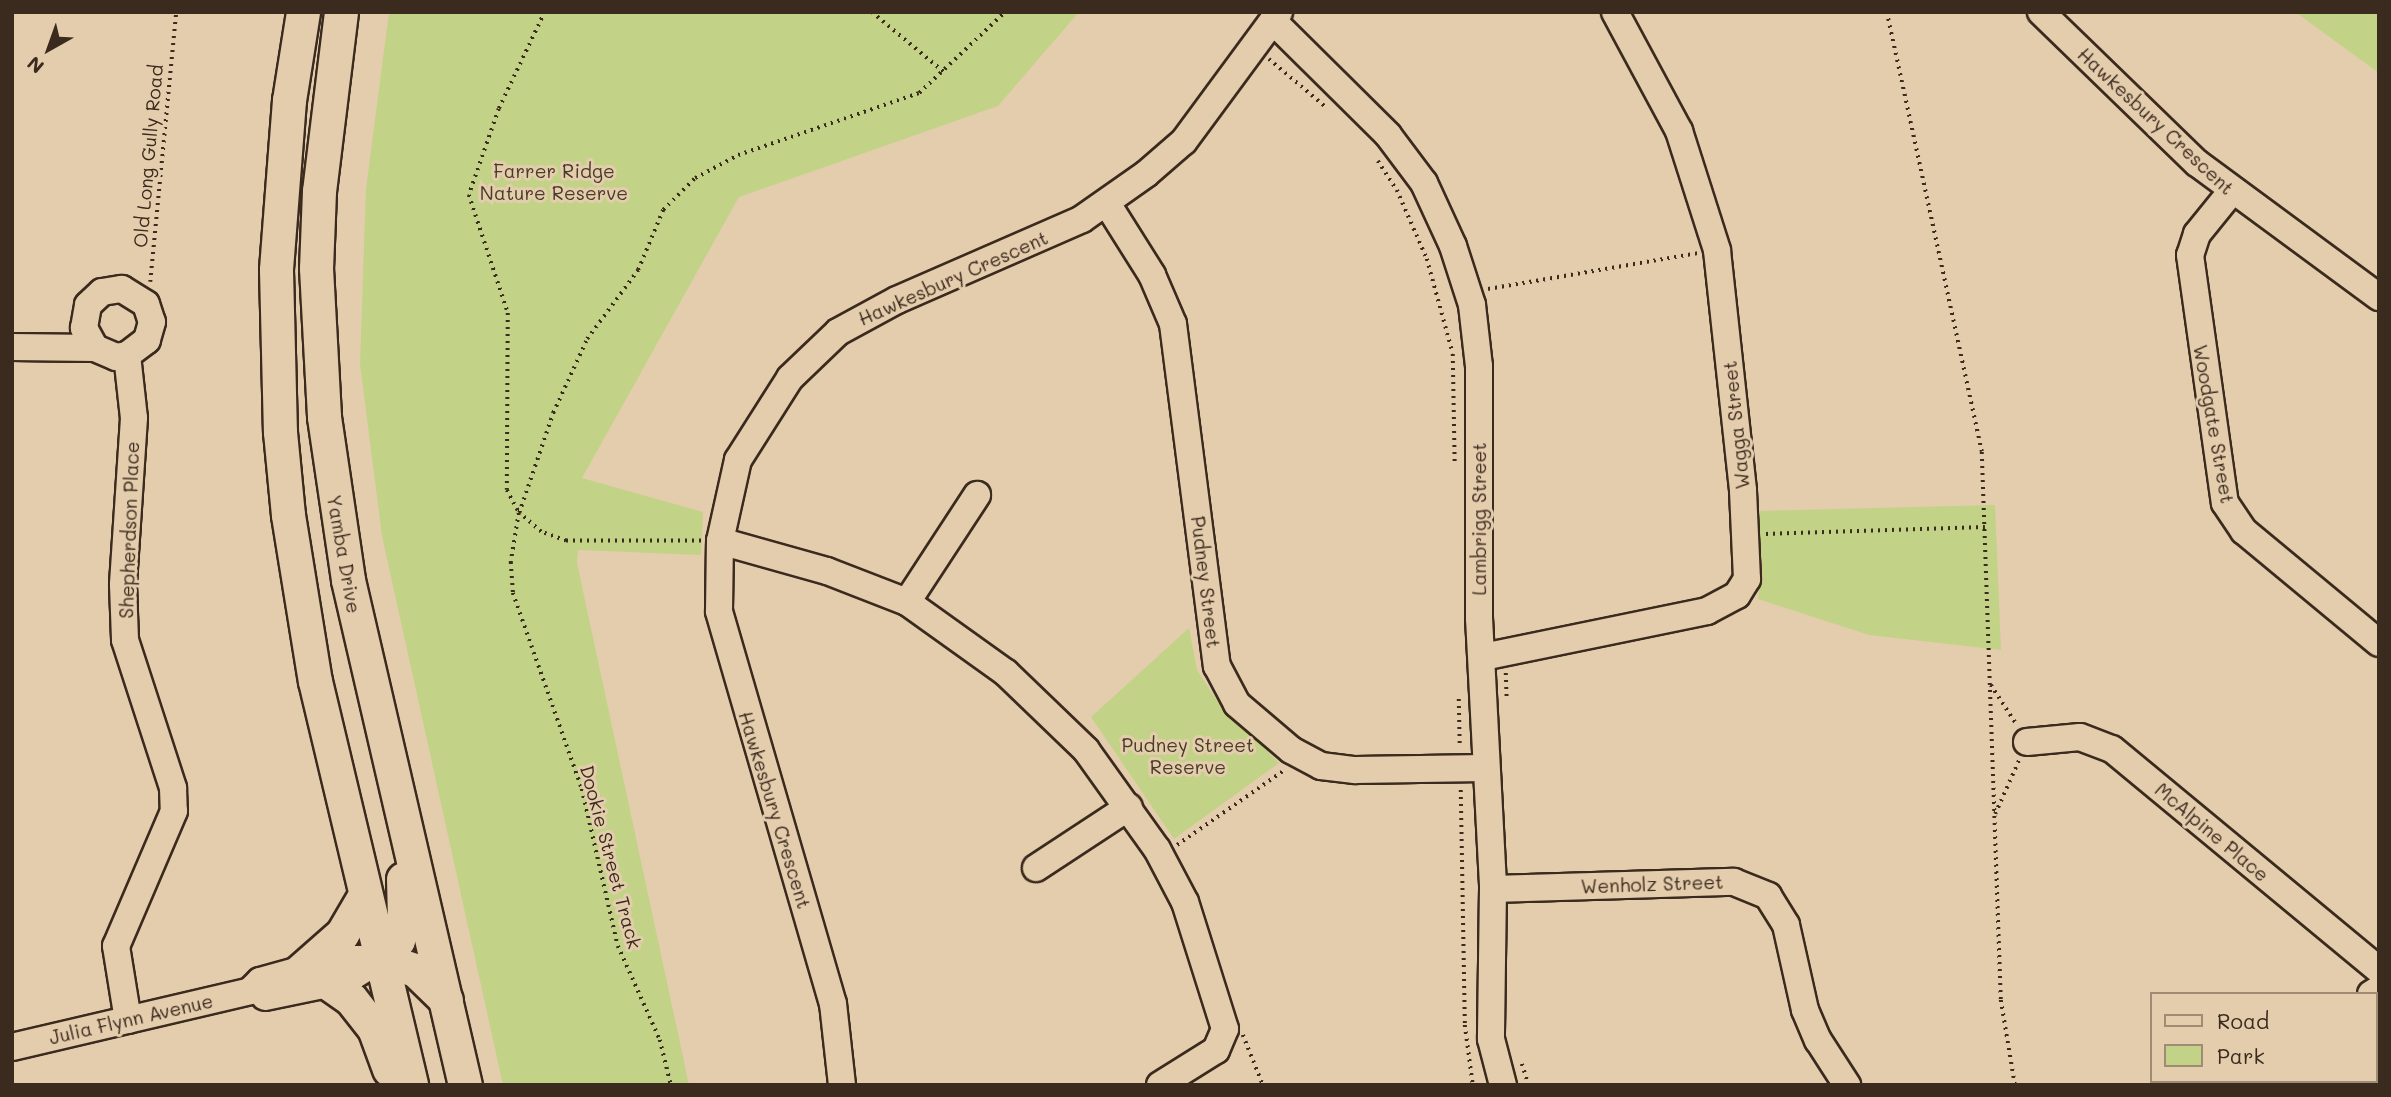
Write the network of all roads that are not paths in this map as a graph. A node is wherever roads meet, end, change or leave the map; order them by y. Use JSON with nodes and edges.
{"nodes":[{"id":1,"x":303,"y":12,"type":"edge"},
{"id":2,"x":341,"y":12,"type":"edge"},
{"id":3,"x":1615,"y":12,"type":"edge"},
{"id":4,"x":2041,"y":12,"type":"edge"},
{"id":5,"x":1276,"y":17,"type":"edge"},
{"id":6,"x":2231,"y":192,"type":"junction"},
{"id":7,"x":1108,"y":205,"type":"junction"},
{"id":8,"x":2379,"y":297,"type":"edge"},
{"id":9,"x":12,"y":347,"type":"edge"},
{"id":10,"x":95,"y":348,"type":"junction"},
{"id":11,"x":127,"y":355,"type":"junction"},
{"id":12,"x":977,"y":495,"type":"dead end"},
{"id":13,"x":720,"y":541,"type":"junction"},
{"id":14,"x":907,"y":602,"type":"junction"},
{"id":15,"x":2379,"y":643,"type":"edge"},
{"id":16,"x":1483,"y":657,"type":"junction"},
{"id":17,"x":2027,"y":742,"type":"dead end"},
{"id":18,"x":1473,"y":768,"type":"junction"},
{"id":19,"x":1129,"y":807,"type":"junction"},
{"id":20,"x":402,"y":820,"type":"junction"},
{"id":21,"x":1036,"y":868,"type":"dead end"},
{"id":22,"x":1493,"y":889,"type":"junction"},
{"id":23,"x":365,"y":895,"type":"junction"},
{"id":24,"x":381,"y":959,"type":"junction"},
{"id":25,"x":2379,"y":970,"type":"edge"},
{"id":26,"x":314,"y":977,"type":"junction"},
{"id":27,"x":446,"y":1000,"type":"junction"},
{"id":28,"x":128,"y":1020,"type":"junction"},
{"id":29,"x":12,"y":1047,"type":"edge"},
{"id":30,"x":394,"y":1085,"type":"edge"},
{"id":31,"x":411,"y":1085,"type":"edge"},
{"id":32,"x":466,"y":1085,"type":"edge"},
{"id":33,"x":842,"y":1085,"type":"edge"},
{"id":34,"x":1160,"y":1085,"type":"edge"},
{"id":35,"x":1503,"y":1085,"type":"edge"},
{"id":36,"x":1847,"y":1085,"type":"edge"}],
"edges":[{"from":1,"to":23,"type":"main road"},
{"from":2,"to":20,"type":"main road","name":"Yamba Drive"},
{"from":3,"to":16,"type":"street","name":"Wagga Street"},
{"from":4,"to":6,"type":"street","name":"Hawkesbury Crescent"},
{"from":5,"to":7,"type":"street","name":"Hawkesbury Crescent"},
{"from":5,"to":16,"type":"street","name":"Lambrigg Street"},
{"from":6,"to":8,"type":"street","name":"Hawkesbury Crescent"},
{"from":6,"to":15,"type":"street","name":"Woodgate Street"},
{"from":7,"to":13,"type":"street","name":"Hawkesbury Crescent"},
{"from":7,"to":18,"type":"street","name":"Pudney Street"},
{"from":9,"to":10,"type":"street"},
{"from":10,"to":11,"type":"street"},
{"from":10,"to":11,"type":"street"},
{"from":11,"to":28,"type":"street","name":"Shepherdson Place"},
{"from":12,"to":14,"type":"street"},
{"from":13,"to":14,"type":"street"},
{"from":13,"to":33,"type":"street","name":"Hawkesbury Crescent"},
{"from":14,"to":19,"type":"street"},
{"from":16,"to":18,"type":"street","name":"Lambrigg Street"},
{"from":17,"to":25,"type":"street","name":"McAlpine Place"},
{"from":18,"to":22,"type":"street","name":"Lambrigg Street"},
{"from":19,"to":21,"type":"street"},
{"from":19,"to":34,"type":"street"},
{"from":20,"to":24,"type":"main road"},
{"from":20,"to":27,"type":"main road","name":"Yamba Drive"},
{"from":22,"to":35,"type":"street","name":"Lambrigg Street"},
{"from":22,"to":36,"type":"street","name":"Wenholz Street"},
{"from":23,"to":24,"type":"main road"},
{"from":23,"to":26,"type":"main road"},
{"from":24,"to":26,"type":"street","name":"Julia Flynn Avenue"},
{"from":24,"to":27,"type":"main road"},
{"from":24,"to":31,"type":"main road"},
{"from":26,"to":28,"type":"street","name":"Julia Flynn Avenue"},
{"from":26,"to":30,"type":"main road"},
{"from":27,"to":32,"type":"main road","name":"Yamba Drive"},
{"from":28,"to":29,"type":"street","name":"Julia Flynn Avenue"}]}
